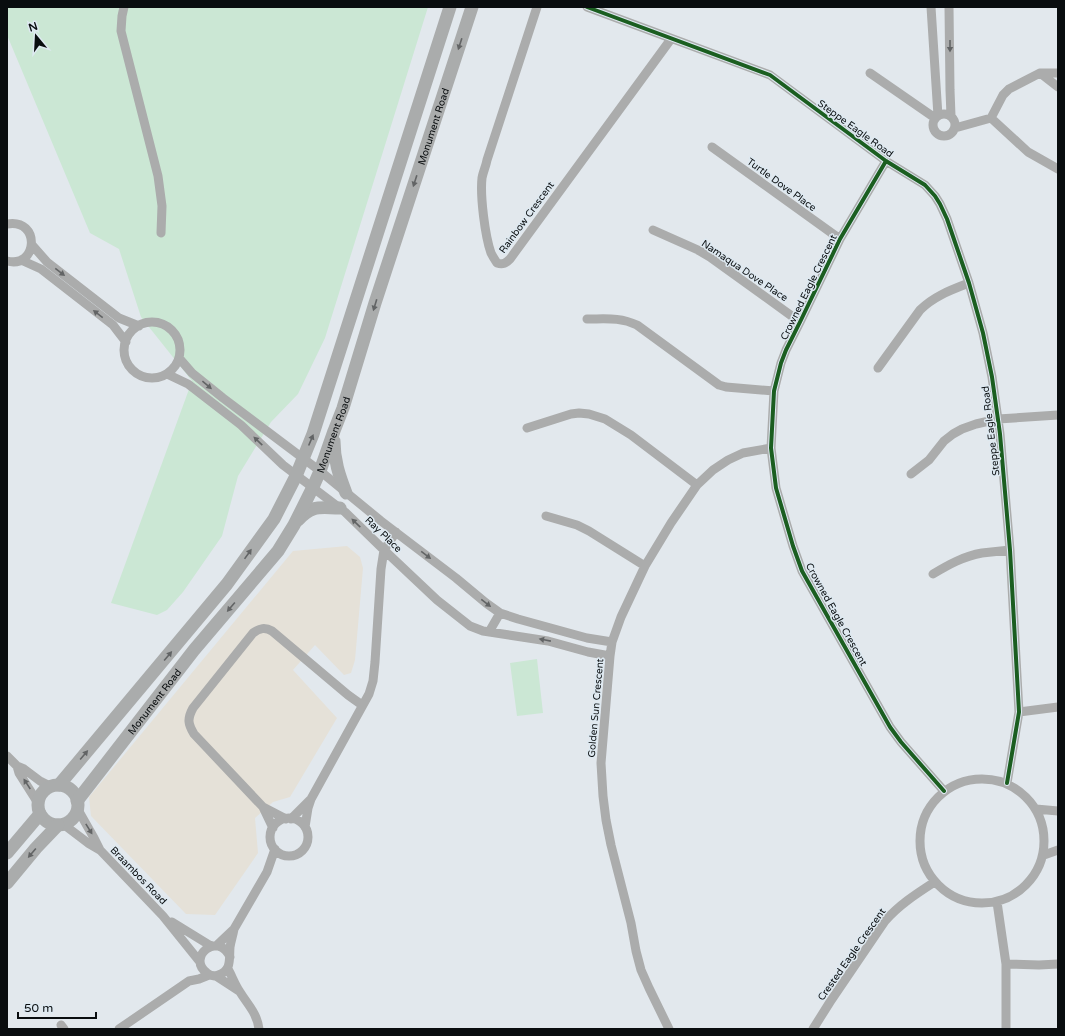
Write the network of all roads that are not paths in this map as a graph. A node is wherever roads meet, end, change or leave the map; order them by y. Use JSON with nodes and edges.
{"nodes":[{"id":1,"x":124,"y":7,"type":"edge"},
{"id":2,"x":450,"y":7,"type":"edge"},
{"id":3,"x":472,"y":7,"type":"edge"},
{"id":4,"x":537,"y":7,"type":"edge"},
{"id":5,"x":588,"y":7,"type":"edge"},
{"id":6,"x":931,"y":7,"type":"edge"},
{"id":7,"x":950,"y":7,"type":"edge"},
{"id":8,"x":671,"y":39,"type":"junction"},
{"id":9,"x":870,"y":73,"type":"dead end"},
{"id":10,"x":1040,"y":73,"type":"junction"},
{"id":11,"x":1058,"y":73,"type":"edge"},
{"id":12,"x":1058,"y":87,"type":"edge"},
{"id":13,"x":951,"y":116,"type":"junction"},
{"id":14,"x":936,"y":117,"type":"junction"},
{"id":15,"x":991,"y":118,"type":"junction"},
{"id":16,"x":955,"y":128,"type":"junction"},
{"id":17,"x":712,"y":147,"type":"dead end"},
{"id":18,"x":886,"y":161,"type":"junction"},
{"id":19,"x":1058,"y":169,"type":"edge"},
{"id":20,"x":7,"y":224,"type":"edge"},
{"id":21,"x":653,"y":230,"type":"dead end"},
{"id":22,"x":161,"y":232,"type":"dead end"},
{"id":23,"x":840,"y":239,"type":"junction"},
{"id":24,"x":32,"y":245,"type":"junction"},
{"id":25,"x":15,"y":261,"type":"edge"},
{"id":26,"x":7,"y":269,"type":"edge"},
{"id":27,"x":969,"y":283,"type":"junction"},
{"id":28,"x":587,"y":320,"type":"dead end"},
{"id":29,"x":800,"y":322,"type":"junction"},
{"id":30,"x":139,"y":326,"type":"junction"},
{"id":31,"x":126,"y":342,"type":"junction"},
{"id":32,"x":179,"y":358,"type":"junction"},
{"id":33,"x":878,"y":368,"type":"dead end"},
{"id":34,"x":167,"y":374,"type":"junction"},
{"id":35,"x":774,"y":391,"type":"junction"},
{"id":36,"x":1058,"y":414,"type":"edge"},
{"id":37,"x":998,"y":419,"type":"junction"},
{"id":38,"x":527,"y":428,"type":"dead end"},
{"id":39,"x":334,"y":431,"type":"junction"},
{"id":40,"x":771,"y":448,"type":"junction"},
{"id":41,"x":303,"y":459,"type":"junction"},
{"id":42,"x":320,"y":471,"type":"junction"},
{"id":43,"x":911,"y":474,"type":"dead end"},
{"id":44,"x":296,"y":476,"type":"junction"},
{"id":45,"x":696,"y":485,"type":"junction"},
{"id":46,"x":313,"y":487,"type":"junction"},
{"id":47,"x":346,"y":493,"type":"junction"},
{"id":48,"x":340,"y":508,"type":"junction"},
{"id":49,"x":546,"y":516,"type":"dead end"},
{"id":50,"x":294,"y":525,"type":"junction"},
{"id":51,"x":396,"y":532,"type":"junction"},
{"id":52,"x":384,"y":550,"type":"junction"},
{"id":53,"x":1010,"y":550,"type":"junction"},
{"id":54,"x":645,"y":566,"type":"junction"},
{"id":55,"x":932,"y":574,"type":"dead end"},
{"id":56,"x":500,"y":613,"type":"junction"},
{"id":57,"x":489,"y":632,"type":"junction"},
{"id":58,"x":566,"y":632,"type":"junction"},
{"id":59,"x":612,"y":642,"type":"junction"},
{"id":60,"x":562,"y":644,"type":"junction"},
{"id":61,"x":610,"y":656,"type":"junction"},
{"id":62,"x":362,"y":706,"type":"junction"},
{"id":63,"x":1058,"y":707,"type":"edge"},
{"id":64,"x":1019,"y":712,"type":"junction"},
{"id":65,"x":7,"y":756,"type":"edge"},
{"id":66,"x":17,"y":766,"type":"junction"},
{"id":67,"x":1007,"y":783,"type":"junction"},
{"id":68,"x":55,"y":785,"type":"junction"},
{"id":69,"x":944,"y":791,"type":"junction"},
{"id":70,"x":311,"y":799,"type":"junction"},
{"id":71,"x":77,"y":805,"type":"junction"},
{"id":72,"x":263,"y":807,"type":"junction"},
{"id":73,"x":39,"y":808,"type":"junction"},
{"id":74,"x":1036,"y":809,"type":"junction"},
{"id":75,"x":1058,"y":811,"type":"edge"},
{"id":76,"x":288,"y":819,"type":"junction"},
{"id":77,"x":60,"y":824,"type":"junction"},
{"id":78,"x":305,"y":827,"type":"junction"},
{"id":79,"x":273,"y":828,"type":"junction"},
{"id":80,"x":275,"y":849,"type":"junction"},
{"id":81,"x":100,"y":850,"type":"junction"},
{"id":82,"x":1058,"y":850,"type":"edge"},
{"id":83,"x":7,"y":853,"type":"edge"},
{"id":84,"x":285,"y":855,"type":"junction"},
{"id":85,"x":1044,"y":855,"type":"junction"},
{"id":86,"x":266,"y":872,"type":"junction"},
{"id":87,"x":7,"y":883,"type":"edge"},
{"id":88,"x":933,"y":883,"type":"junction"},
{"id":89,"x":997,"y":902,"type":"junction"},
{"id":90,"x":163,"y":916,"type":"junction"},
{"id":91,"x":234,"y":929,"type":"junction"},
{"id":92,"x":213,"y":946,"type":"junction"},
{"id":93,"x":230,"y":957,"type":"junction"},
{"id":94,"x":200,"y":963,"type":"junction"},
{"id":95,"x":1006,"y":964,"type":"junction"},
{"id":96,"x":1058,"y":964,"type":"edge"},
{"id":97,"x":228,"y":969,"type":"junction"},
{"id":98,"x":212,"y":976,"type":"junction"},
{"id":99,"x":189,"y":981,"type":"junction"},
{"id":100,"x":239,"y":991,"type":"junction"},
{"id":101,"x":119,"y":1029,"type":"edge"},
{"id":102,"x":259,"y":1029,"type":"edge"},
{"id":103,"x":669,"y":1029,"type":"edge"},
{"id":104,"x":813,"y":1029,"type":"edge"},
{"id":105,"x":1006,"y":1029,"type":"edge"}],
"edges":[{"from":1,"to":22,"type":"street"},
{"from":41,"to":2,"type":"main road","name":"Monument Road","one_way":true},
{"from":3,"to":39,"type":"main road","name":"Monument Road","one_way":true},
{"from":4,"to":8,"type":"street","name":"Rainbow Crescent"},
{"from":5,"to":8,"type":"street","name":"Steppe Eagle Road"},
{"from":6,"to":14,"type":"street"},
{"from":7,"to":13,"type":"street","one_way":true},
{"from":8,"to":18,"type":"street","name":"Steppe Eagle Road"},
{"from":9,"to":14,"type":"street"},
{"from":10,"to":11,"type":"street"},
{"from":10,"to":12,"type":"street"},
{"from":10,"to":15,"type":"street"},
{"from":13,"to":14,"type":"street"},
{"from":13,"to":16,"type":"street"},
{"from":14,"to":16,"type":"street"},
{"from":15,"to":16,"type":"street"},
{"from":15,"to":19,"type":"street"},
{"from":17,"to":23,"type":"street","name":"Turtle Dove Place"},
{"from":18,"to":23,"type":"street","name":"Crowned Eagle Crescent"},
{"from":18,"to":27,"type":"street","name":"Steppe Eagle Road"},
{"from":20,"to":24,"type":"street"},
{"from":21,"to":29,"type":"street","name":"Namaqua Dove Place"},
{"from":23,"to":29,"type":"street","name":"Crowned Eagle Crescent"},
{"from":24,"to":25,"type":"street"},
{"from":24,"to":30,"type":"street","one_way":true},
{"from":25,"to":26,"type":"street"},
{"from":31,"to":25,"type":"street","one_way":true},
{"from":27,"to":33,"type":"street"},
{"from":27,"to":37,"type":"street","name":"Steppe Eagle Road"},
{"from":28,"to":35,"type":"street"},
{"from":29,"to":35,"type":"street","name":"Crowned Eagle Crescent"},
{"from":30,"to":31,"type":"street"},
{"from":30,"to":32,"type":"street"},
{"from":31,"to":34,"type":"street"},
{"from":32,"to":34,"type":"street"},
{"from":32,"to":41,"type":"street","name":"Ray Place","one_way":true},
{"from":44,"to":34,"type":"street","name":"Ray Place","one_way":true},
{"from":35,"to":40,"type":"street","name":"Crowned Eagle Crescent"},
{"from":36,"to":37,"type":"street"},
{"from":37,"to":43,"type":"street"},
{"from":37,"to":53,"type":"street","name":"Steppe Eagle Road"},
{"from":38,"to":45,"type":"street"},
{"from":39,"to":42,"type":"main road","name":"Monument Road"},
{"from":39,"to":47,"type":"main road"},
{"from":40,"to":45,"type":"street","name":"Golden Sun Crescent"},
{"from":40,"to":69,"type":"street","name":"Crowned Eagle Crescent"},
{"from":41,"to":42,"type":"street","name":"Ray Place"},
{"from":41,"to":44,"type":"main road","name":"Monument Road"},
{"from":42,"to":46,"type":"main road","name":"Monument Road"},
{"from":42,"to":47,"type":"street","name":"Ray Place"},
{"from":44,"to":46,"type":"street","name":"Ray Place"},
{"from":68,"to":44,"type":"main road","name":"Monument Road","one_way":true},
{"from":45,"to":54,"type":"street","name":"Golden Sun Crescent"},
{"from":46,"to":48,"type":"street","name":"Ray Place"},
{"from":46,"to":50,"type":"main road","name":"Monument Road"},
{"from":47,"to":51,"type":"street","name":"Ray Place"},
{"from":48,"to":50,"type":"main road"},
{"from":52,"to":48,"type":"street","name":"Ray Place","one_way":true},
{"from":49,"to":54,"type":"street"},
{"from":50,"to":71,"type":"main road","name":"Monument Road","one_way":true},
{"from":51,"to":52,"type":"street"},
{"from":51,"to":56,"type":"street","name":"Ray Place","one_way":true},
{"from":52,"to":57,"type":"street","name":"Ray Place"},
{"from":52,"to":62,"type":"street"},
{"from":53,"to":55,"type":"street"},
{"from":53,"to":64,"type":"street","name":"Steppe Eagle Road"},
{"from":54,"to":59,"type":"street","name":"Golden Sun Crescent"},
{"from":56,"to":57,"type":"street"},
{"from":56,"to":58,"type":"street","name":"Ray Place"},
{"from":60,"to":57,"type":"street","name":"Ray Place","one_way":true},
{"from":58,"to":59,"type":"street","name":"Ray Place"},
{"from":58,"to":60,"type":"street"},
{"from":59,"to":61,"type":"street","name":"Golden Sun Crescent"},
{"from":60,"to":61,"type":"street","name":"Ray Place"},
{"from":61,"to":103,"type":"street","name":"Golden Sun Crescent"},
{"from":62,"to":70,"type":"street"},
{"from":62,"to":72,"type":"street"},
{"from":63,"to":64,"type":"street"},
{"from":64,"to":67,"type":"street","name":"Steppe Eagle Road"},
{"from":65,"to":66,"type":"street"},
{"from":66,"to":68,"type":"street"},
{"from":73,"to":66,"type":"street","one_way":true},
{"from":67,"to":69,"type":"street"},
{"from":67,"to":74,"type":"street"},
{"from":68,"to":71,"type":"main road"},
{"from":68,"to":73,"type":"main road"},
{"from":69,"to":88,"type":"street"},
{"from":70,"to":76,"type":"street"},
{"from":70,"to":78,"type":"street"},
{"from":71,"to":77,"type":"main road"},
{"from":71,"to":81,"type":"street","name":"Braambos Road","one_way":true},
{"from":72,"to":76,"type":"street"},
{"from":72,"to":79,"type":"street"},
{"from":73,"to":77,"type":"main road"},
{"from":73,"to":83,"type":"main road"},
{"from":74,"to":75,"type":"street"},
{"from":74,"to":85,"type":"street"},
{"from":76,"to":78,"type":"street"},
{"from":76,"to":79,"type":"street"},
{"from":77,"to":81,"type":"street","name":"Braambos Road"},
{"from":77,"to":87,"type":"main road","one_way":true},
{"from":78,"to":84,"type":"street"},
{"from":79,"to":80,"type":"street"},
{"from":80,"to":84,"type":"street"},
{"from":80,"to":86,"type":"street"},
{"from":81,"to":90,"type":"street","name":"Braambos Road"},
{"from":82,"to":85,"type":"street"},
{"from":84,"to":86,"type":"street"},
{"from":85,"to":89,"type":"street"},
{"from":86,"to":91,"type":"street"},
{"from":88,"to":89,"type":"street"},
{"from":88,"to":104,"type":"street","name":"Crested Eagle Crescent"},
{"from":89,"to":95,"type":"street"},
{"from":90,"to":92,"type":"street"},
{"from":90,"to":94,"type":"street"},
{"from":91,"to":92,"type":"street"},
{"from":91,"to":93,"type":"street"},
{"from":92,"to":93,"type":"street"},
{"from":92,"to":94,"type":"street"},
{"from":93,"to":97,"type":"street"},
{"from":94,"to":98,"type":"street"},
{"from":94,"to":99,"type":"street"},
{"from":95,"to":96,"type":"street"},
{"from":95,"to":105,"type":"street"},
{"from":97,"to":98,"type":"street"},
{"from":97,"to":100,"type":"street"},
{"from":98,"to":99,"type":"street"},
{"from":98,"to":100,"type":"street"},
{"from":99,"to":101,"type":"street"},
{"from":100,"to":102,"type":"street"}]}
